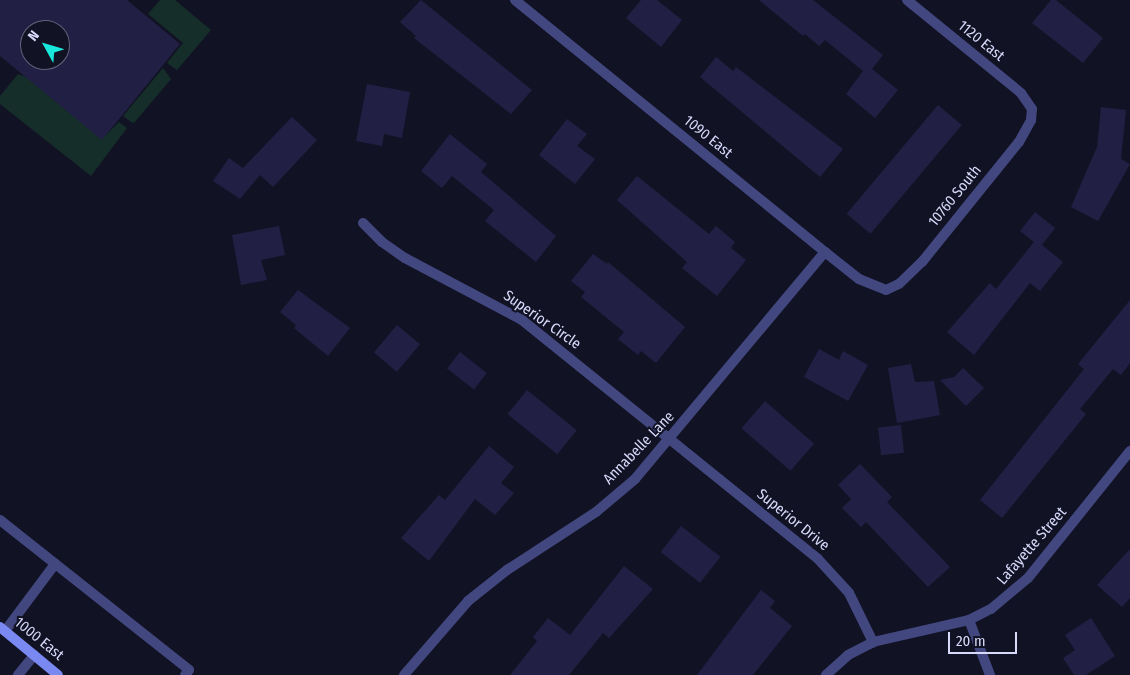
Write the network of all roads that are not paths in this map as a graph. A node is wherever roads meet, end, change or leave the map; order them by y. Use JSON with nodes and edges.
{"nodes":[{"id":1,"x":515,"y":0,"type":"edge"},
{"id":2,"x":907,"y":0,"type":"edge"},
{"id":3,"x":1032,"y":109,"type":"joint"},
{"id":4,"x":363,"y":223,"type":"dead end"},
{"id":5,"x":825,"y":252,"type":"junction"},
{"id":6,"x":886,"y":290,"type":"joint"},
{"id":7,"x":671,"y":440,"type":"junction"},
{"id":8,"x":1130,"y":451,"type":"edge"},
{"id":9,"x":0,"y":520,"type":"edge"},
{"id":10,"x":55,"y":564,"type":"junction"},
{"id":11,"x":969,"y":620,"type":"junction"},
{"id":12,"x":3,"y":629,"type":"edge"},
{"id":13,"x":873,"y":642,"type":"junction"},
{"id":14,"x":34,"y":656,"type":"junction"},
{"id":15,"x":18,"y":675,"type":"edge"},
{"id":16,"x":58,"y":675,"type":"edge"},
{"id":17,"x":185,"y":675,"type":"edge"},
{"id":18,"x":404,"y":675,"type":"edge"},
{"id":19,"x":826,"y":675,"type":"edge"},
{"id":20,"x":990,"y":675,"type":"edge"}],
"edges":[{"from":1,"to":5,"type":"street","name":"1090 East"},
{"from":2,"to":3,"type":"street","name":"1120 East"},
{"from":3,"to":6,"type":"street","name":"10760 South"},
{"from":4,"to":7,"type":"street","name":"Superior Circle"},
{"from":5,"to":6,"type":"street","name":"1090 East"},
{"from":5,"to":7,"type":"street","name":"Annabelle Lane"},
{"from":7,"to":13,"type":"street","name":"Superior Drive"},
{"from":7,"to":18,"type":"street","name":"Annabelle Lane"},
{"from":8,"to":11,"type":"street","name":"Lafayette Street"},
{"from":9,"to":10,"type":"street"},
{"from":10,"to":12,"type":"street"},
{"from":10,"to":17,"type":"street"},
{"from":11,"to":13,"type":"street","name":"Lafayette Street"},
{"from":11,"to":20,"type":"street"},
{"from":12,"to":14,"type":"street","name":"1000 East"},
{"from":13,"to":19,"type":"street","name":"Lafayette Street"},
{"from":14,"to":15,"type":"street"},
{"from":14,"to":16,"type":"street","name":"1000 East"}]}
